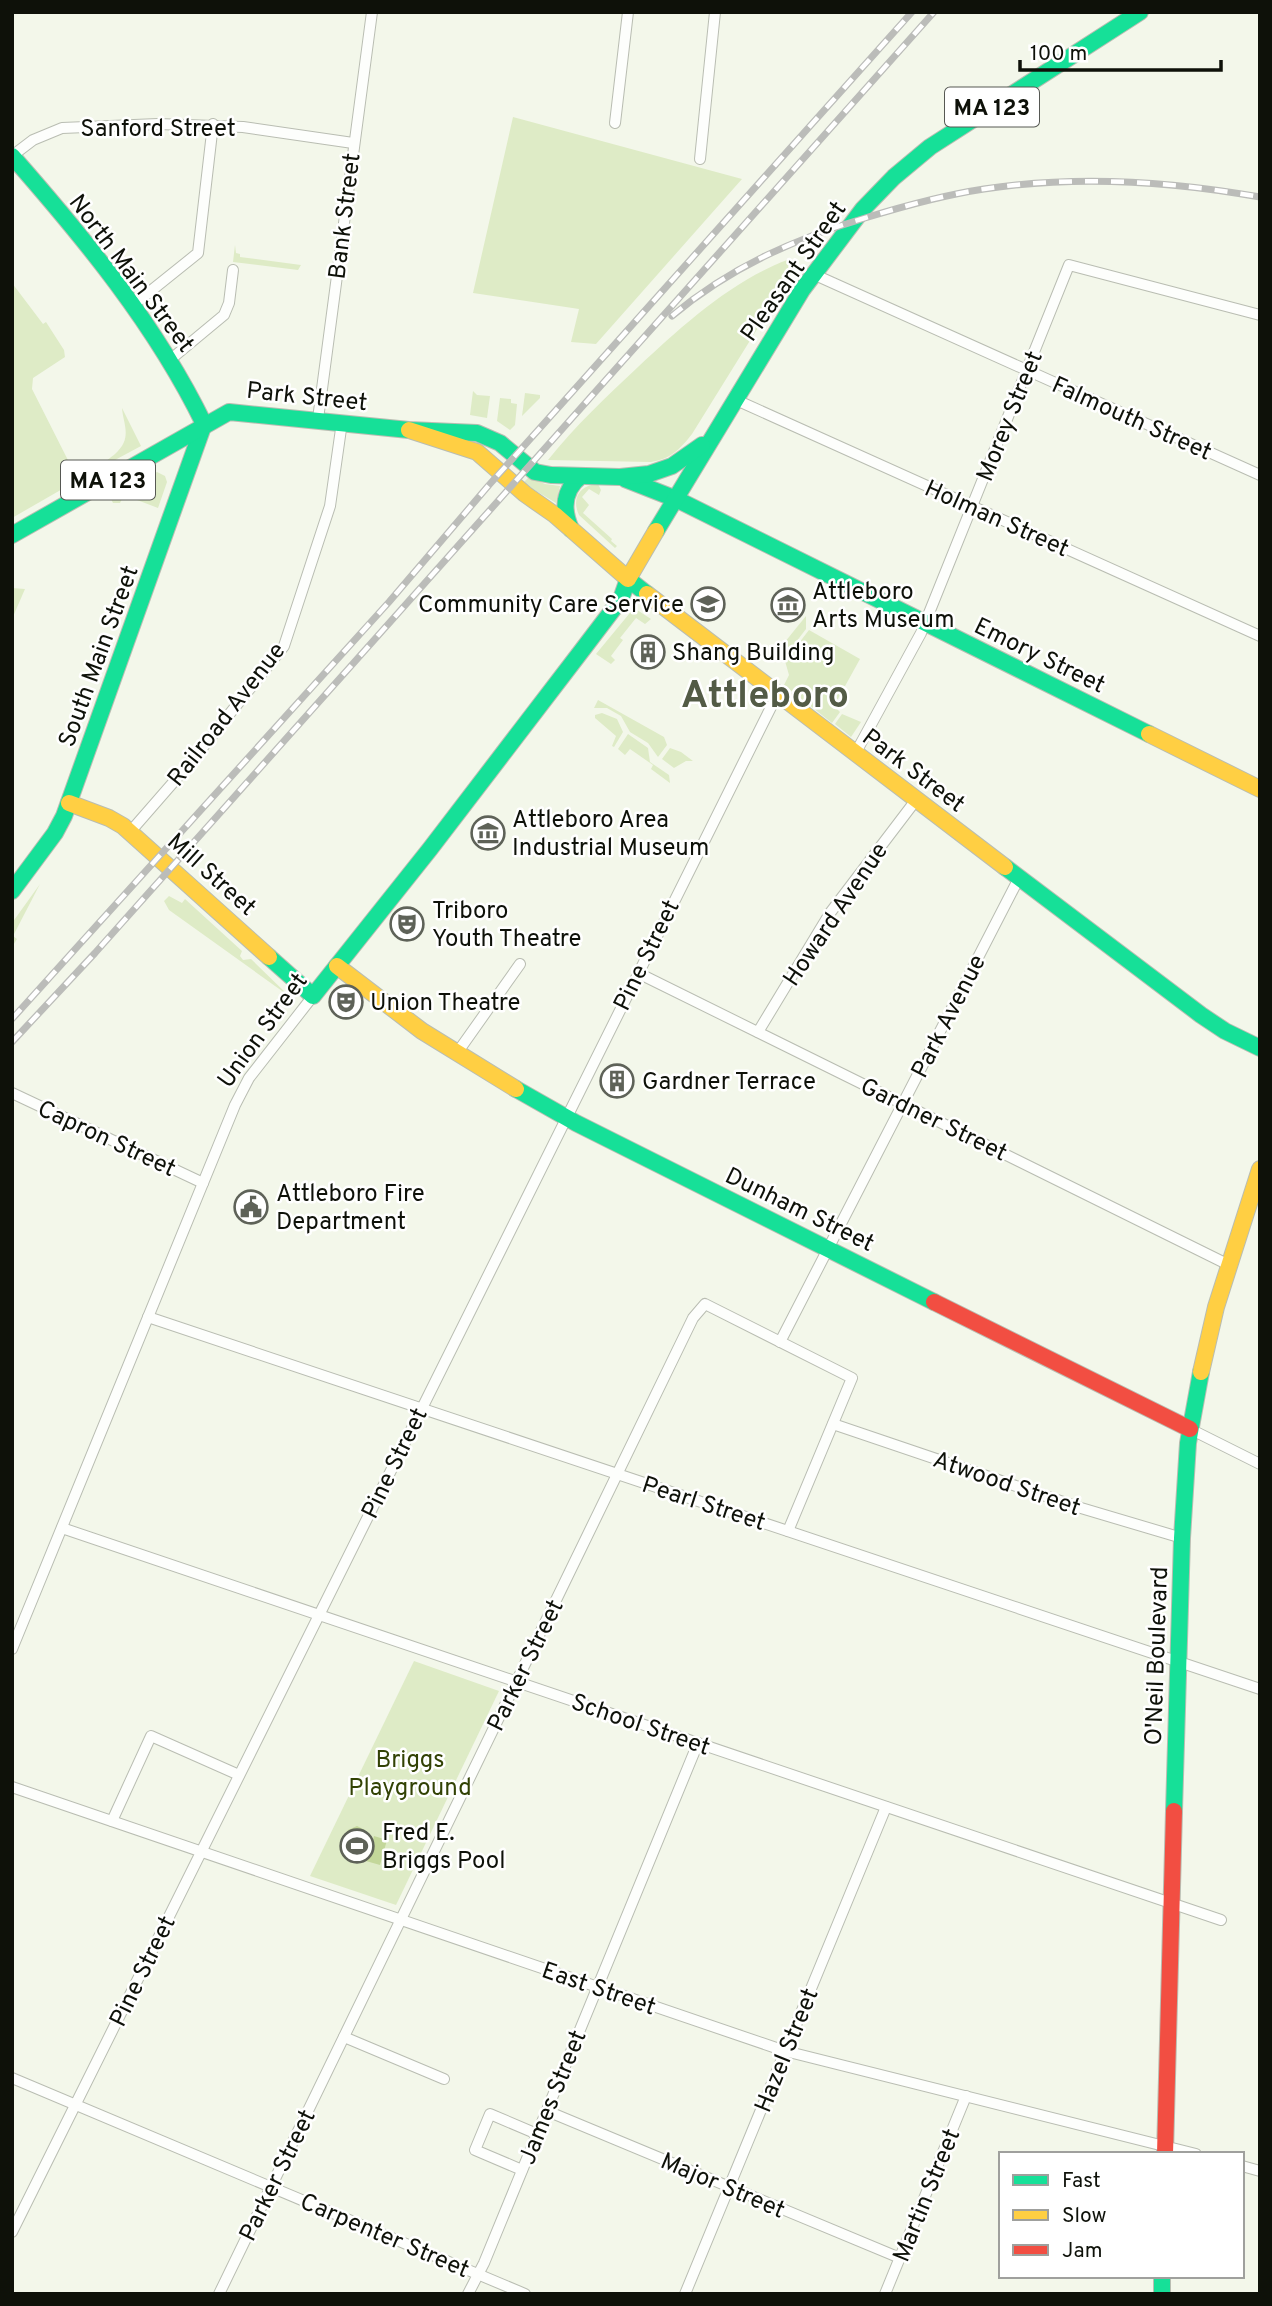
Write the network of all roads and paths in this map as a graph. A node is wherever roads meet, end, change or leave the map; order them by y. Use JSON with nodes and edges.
{"nodes":[{"id":1,"x":372,"y":12,"type":"edge"},
{"id":2,"x":628,"y":12,"type":"edge"},
{"id":3,"x":715,"y":12,"type":"edge"},
{"id":4,"x":1140,"y":12,"type":"edge"},
{"id":5,"x":615,"y":123,"type":"dead end"},
{"id":6,"x":213,"y":124,"type":"junction"},
{"id":7,"x":353,"y":143,"type":"junction"},
{"id":8,"x":12,"y":156,"type":"edge"},
{"id":9,"x":700,"y":159,"type":"dead end"},
{"id":10,"x":233,"y":270,"type":"dead end"},
{"id":11,"x":813,"y":274,"type":"junction"},
{"id":12,"x":132,"y":306,"type":"junction"},
{"id":13,"x":1260,"y":316,"type":"edge"},
{"id":14,"x":171,"y":359,"type":"junction"},
{"id":15,"x":1027,"y":370,"type":"junction"},
{"id":16,"x":734,"y":399,"type":"junction"},
{"id":17,"x":318,"y":419,"type":"junction"},
{"id":18,"x":342,"y":422,"type":"junction"},
{"id":19,"x":204,"y":424,"type":"junction"},
{"id":20,"x":409,"y":430,"type":"junction"},
{"id":21,"x":711,"y":437,"type":"junction"},
{"id":22,"x":1260,"y":475,"type":"edge"},
{"id":23,"x":581,"y":476,"type":"junction"},
{"id":24,"x":609,"y":477,"type":"junction"},
{"id":25,"x":676,"y":499,"type":"junction"},
{"id":26,"x":972,"y":506,"type":"junction"},
{"id":27,"x":571,"y":529,"type":"junction"},
{"id":28,"x":12,"y":535,"type":"edge"},
{"id":29,"x":628,"y":579,"type":"junction"},
{"id":30,"x":925,"y":624,"type":"junction"},
{"id":31,"x":1260,"y":636,"type":"edge"},
{"id":32,"x":777,"y":695,"type":"junction"},
{"id":33,"x":855,"y":754,"type":"junction"},
{"id":34,"x":1260,"y":789,"type":"edge"},
{"id":35,"x":916,"y":800,"type":"junction"},
{"id":36,"x":69,"y":803,"type":"junction"},
{"id":37,"x":130,"y":832,"type":"junction"},
{"id":38,"x":1019,"y":878,"type":"junction"},
{"id":39,"x":12,"y":891,"type":"edge"},
{"id":40,"x":520,"y":964,"type":"dead end"},
{"id":41,"x":337,"y":966,"type":"junction"},
{"id":42,"x":638,"y":972,"type":"junction"},
{"id":43,"x":313,"y":996,"type":"junction"},
{"id":44,"x":758,"y":1032,"type":"junction"},
{"id":45,"x":1260,"y":1048,"type":"edge"},
{"id":46,"x":457,"y":1053,"type":"junction"},
{"id":47,"x":12,"y":1093,"type":"edge"},
{"id":48,"x":903,"y":1104,"type":"junction"},
{"id":49,"x":566,"y":1118,"type":"junction"},
{"id":50,"x":1260,"y":1169,"type":"edge"},
{"id":51,"x":202,"y":1183,"type":"junction"},
{"id":52,"x":828,"y":1249,"type":"junction"},
{"id":53,"x":1229,"y":1265,"type":"junction"},
{"id":54,"x":148,"y":1317,"type":"junction"},
{"id":55,"x":780,"y":1342,"type":"junction"},
{"id":56,"x":421,"y":1409,"type":"junction"},
{"id":57,"x":833,"y":1424,"type":"junction"},
{"id":58,"x":1190,"y":1429,"type":"junction"},
{"id":59,"x":1260,"y":1464,"type":"edge"},
{"id":60,"x":617,"y":1475,"type":"junction"},
{"id":61,"x":62,"y":1528,"type":"junction"},
{"id":62,"x":789,"y":1531,"type":"junction"},
{"id":63,"x":1182,"y":1538,"type":"junction"},
{"id":64,"x":318,"y":1615,"type":"junction"},
{"id":65,"x":12,"y":1650,"type":"edge"},
{"id":66,"x":1179,"y":1662,"type":"junction"},
{"id":67,"x":517,"y":1682,"type":"junction"},
{"id":68,"x":1260,"y":1689,"type":"edge"},
{"id":69,"x":698,"y":1743,"type":"junction"},
{"id":70,"x":239,"y":1775,"type":"junction"},
{"id":71,"x":12,"y":1787,"type":"edge"},
{"id":72,"x":886,"y":1807,"type":"junction"},
{"id":73,"x":112,"y":1821,"type":"junction"},
{"id":74,"x":201,"y":1851,"type":"junction"},
{"id":75,"x":1172,"y":1904,"type":"junction"},
{"id":76,"x":401,"y":1919,"type":"junction"},
{"id":77,"x":1221,"y":1920,"type":"dead end"},
{"id":78,"x":597,"y":1988,"type":"junction"},
{"id":79,"x":344,"y":2037,"type":"junction"},
{"id":80,"x":785,"y":2051,"type":"junction"},
{"id":81,"x":12,"y":2078,"type":"edge"},
{"id":82,"x":444,"y":2079,"type":"dead end"},
{"id":83,"x":966,"y":2096,"type":"junction"},
{"id":84,"x":75,"y":2105,"type":"junction"},
{"id":85,"x":547,"y":2111,"type":"junction"},
{"id":86,"x":537,"y":2134,"type":"junction"},
{"id":87,"x":1166,"y":2150,"type":"edge"},
{"id":88,"x":522,"y":2170,"type":"junction"},
{"id":89,"x":271,"y":2187,"type":"junction"},
{"id":90,"x":729,"y":2187,"type":"junction"},
{"id":91,"x":12,"y":2232,"type":"edge"},
{"id":92,"x":900,"y":2258,"type":"junction"},
{"id":93,"x":479,"y":2274,"type":"junction"},
{"id":94,"x":219,"y":2294,"type":"edge"},
{"id":95,"x":468,"y":2294,"type":"edge"},
{"id":96,"x":525,"y":2294,"type":"edge"},
{"id":97,"x":685,"y":2294,"type":"edge"},
{"id":98,"x":885,"y":2294,"type":"edge"}],
"edges":[{"from":1,"to":7,"type":"street","name":"Bank Street"},
{"from":2,"to":5,"type":"street"},
{"from":3,"to":9,"type":"street"},
{"from":4,"to":11,"type":"main road","name":"Pleasant Street","number":"MA 123"},
{"from":6,"to":7,"type":"street","name":"Sanford Street"},
{"from":6,"to":8,"type":"street","name":"Sanford Street"},
{"from":6,"to":12,"type":"street"},
{"from":7,"to":17,"type":"street","name":"Bank Street"},
{"from":8,"to":12,"type":"main road","name":"North Main Street"},
{"from":10,"to":14,"type":"street"},
{"from":11,"to":15,"type":"street","name":"Falmouth Street"},
{"from":11,"to":16,"type":"main road","name":"Pleasant Street","number":"MA 123"},
{"from":12,"to":14,"type":"main road","name":"North Main Street"},
{"from":13,"to":15,"type":"street","name":"Morey Street"},
{"from":14,"to":19,"type":"main road","name":"North Main Street"},
{"from":15,"to":22,"type":"street","name":"Falmouth Street"},
{"from":15,"to":26,"type":"street","name":"Morey Street"},
{"from":16,"to":21,"type":"main road","name":"Pleasant Street","number":"MA 123"},
{"from":16,"to":26,"type":"street","name":"Holman Street"},
{"from":17,"to":18,"type":"main road","name":"Park Street","number":"MA 123"},
{"from":17,"to":19,"type":"main road","name":"Park Street","number":"MA 123"},
{"from":18,"to":20,"type":"main road","name":"Park Street","number":"MA 123"},
{"from":18,"to":37,"type":"street","name":"Railroad Avenue"},
{"from":19,"to":28,"type":"main road","number":"MA 123"},
{"from":19,"to":36,"type":"main road","name":"South Main Street"},
{"from":20,"to":23,"type":"main road","name":"Park Street","number":"MA 123"},
{"from":20,"to":27,"type":"main road","name":"Park Street","number":"MA 123"},
{"from":21,"to":24,"type":"main road","number":"MA 123"},
{"from":21,"to":25,"type":"main road","name":"Pleasant Street","number":"MA 123"},
{"from":23,"to":24,"type":"main road","name":"Park Street","number":"MA 123"},
{"from":23,"to":27,"type":"main road"},
{"from":24,"to":25,"type":"main road","name":"Emory Street"},
{"from":25,"to":29,"type":"main road","name":"Pleasant Street","number":"MA 123"},
{"from":25,"to":30,"type":"main road","name":"Emory Street"},
{"from":26,"to":30,"type":"street","name":"Morey Street"},
{"from":26,"to":31,"type":"street","name":"Holman Street"},
{"from":27,"to":29,"type":"main road","name":"Park Street","number":"MA 123"},
{"from":29,"to":32,"type":"main road","name":"Park Street"},
{"from":29,"to":41,"type":"main road","name":"Union Street"},
{"from":30,"to":33,"type":"street","name":"Morey Street"},
{"from":30,"to":34,"type":"main road","name":"Emory Street"},
{"from":32,"to":33,"type":"main road","name":"Park Street"},
{"from":32,"to":42,"type":"street","name":"Pine Street"},
{"from":33,"to":35,"type":"main road","name":"Park Street"},
{"from":35,"to":38,"type":"main road","name":"Park Street"},
{"from":35,"to":44,"type":"street","name":"Howard Avenue"},
{"from":36,"to":37,"type":"main road","name":"Mill Street"},
{"from":36,"to":39,"type":"main road","name":"South Main Street"},
{"from":37,"to":43,"type":"main road","name":"Mill Street"},
{"from":38,"to":45,"type":"main road","name":"Park Street"},
{"from":38,"to":48,"type":"street","name":"Park Avenue"},
{"from":40,"to":46,"type":"street"},
{"from":41,"to":43,"type":"main road","name":"Union Street"},
{"from":41,"to":46,"type":"main road","name":"Dunham Street"},
{"from":42,"to":44,"type":"street","name":"Gardner Street"},
{"from":42,"to":49,"type":"street","name":"Pine Street"},
{"from":43,"to":51,"type":"street","name":"Union Street"},
{"from":44,"to":48,"type":"street","name":"Gardner Street"},
{"from":46,"to":49,"type":"main road","name":"Dunham Street"},
{"from":47,"to":51,"type":"street","name":"Capron Street"},
{"from":48,"to":52,"type":"street","name":"Park Avenue"},
{"from":48,"to":53,"type":"street","name":"Gardner Street"},
{"from":49,"to":52,"type":"main road","name":"Dunham Street"},
{"from":49,"to":56,"type":"street","name":"Pine Street"},
{"from":50,"to":53,"type":"main road","name":"O'Neil Boulevard"},
{"from":51,"to":54,"type":"street","name":"Union Street"},
{"from":52,"to":55,"type":"street","name":"Park Avenue"},
{"from":52,"to":58,"type":"main road","name":"Dunham Street"},
{"from":53,"to":58,"type":"main road","name":"O'Neil Boulevard"},
{"from":54,"to":56,"type":"street","name":"Pearl Street"},
{"from":54,"to":61,"type":"street","name":"Union Street"},
{"from":55,"to":57,"type":"street"},
{"from":55,"to":60,"type":"street","name":"Parker Street"},
{"from":56,"to":60,"type":"street","name":"Pearl Street"},
{"from":56,"to":64,"type":"street","name":"Pine Street"},
{"from":57,"to":62,"type":"street"},
{"from":57,"to":63,"type":"street","name":"Atwood Street"},
{"from":58,"to":59,"type":"street","name":"Dunham Street"},
{"from":58,"to":63,"type":"main road","name":"O'Neil Boulevard"},
{"from":60,"to":62,"type":"street","name":"Pearl Street"},
{"from":60,"to":67,"type":"street","name":"Parker Street"},
{"from":61,"to":64,"type":"street","name":"School Street"},
{"from":61,"to":65,"type":"street","name":"Union Street"},
{"from":62,"to":66,"type":"street","name":"Pearl Street"},
{"from":63,"to":66,"type":"main road","name":"O'Neil Boulevard"},
{"from":64,"to":67,"type":"street","name":"School Street"},
{"from":64,"to":70,"type":"street","name":"Pine Street"},
{"from":66,"to":68,"type":"street","name":"Pearl Street"},
{"from":66,"to":75,"type":"main road","name":"O'Neil Boulevard"},
{"from":67,"to":69,"type":"street","name":"School Street"},
{"from":67,"to":76,"type":"street","name":"Parker Street"},
{"from":69,"to":72,"type":"street","name":"School Street"},
{"from":69,"to":78,"type":"street","name":"James Street"},
{"from":70,"to":73,"type":"street"},
{"from":70,"to":74,"type":"street","name":"Pine Street"},
{"from":71,"to":73,"type":"street","name":"East Street"},
{"from":72,"to":75,"type":"street","name":"School Street"},
{"from":72,"to":80,"type":"street","name":"Hazel Street"},
{"from":73,"to":74,"type":"street","name":"East Street"},
{"from":74,"to":76,"type":"street","name":"East Street"},
{"from":74,"to":84,"type":"street","name":"Pine Street"},
{"from":75,"to":77,"type":"street","name":"School Street"},
{"from":75,"to":87,"type":"main road","name":"O'Neil Boulevard"},
{"from":76,"to":78,"type":"street","name":"East Street"},
{"from":76,"to":79,"type":"street","name":"Parker Street"},
{"from":78,"to":80,"type":"street","name":"East Street"},
{"from":78,"to":85,"type":"street","name":"James Street"},
{"from":79,"to":82,"type":"street"},
{"from":79,"to":89,"type":"street","name":"Parker Street"},
{"from":80,"to":83,"type":"street","name":"East Street"},
{"from":80,"to":90,"type":"street","name":"Hazel Street"},
{"from":81,"to":84,"type":"street","name":"Carpenter Street"},
{"from":83,"to":87,"type":"street","name":"East Street"},
{"from":83,"to":92,"type":"street","name":"Martin Street"},
{"from":84,"to":89,"type":"street","name":"Carpenter Street"},
{"from":84,"to":91,"type":"street","name":"Pine Street"},
{"from":85,"to":86,"type":"street","name":"James Street"},
{"from":85,"to":90,"type":"street","name":"Major Street"},
{"from":86,"to":88,"type":"street","name":"James Street"},
{"from":86,"to":88,"type":"street"},
{"from":88,"to":93,"type":"street","name":"James Street"},
{"from":89,"to":93,"type":"street","name":"Carpenter Street"},
{"from":89,"to":94,"type":"street","name":"Parker Street"},
{"from":90,"to":92,"type":"street","name":"Major Street"},
{"from":90,"to":97,"type":"street","name":"Hazel Street"},
{"from":92,"to":98,"type":"street","name":"Martin Street"},
{"from":93,"to":95,"type":"street","name":"James Street"},
{"from":93,"to":96,"type":"street","name":"Carpenter Street"}]}
